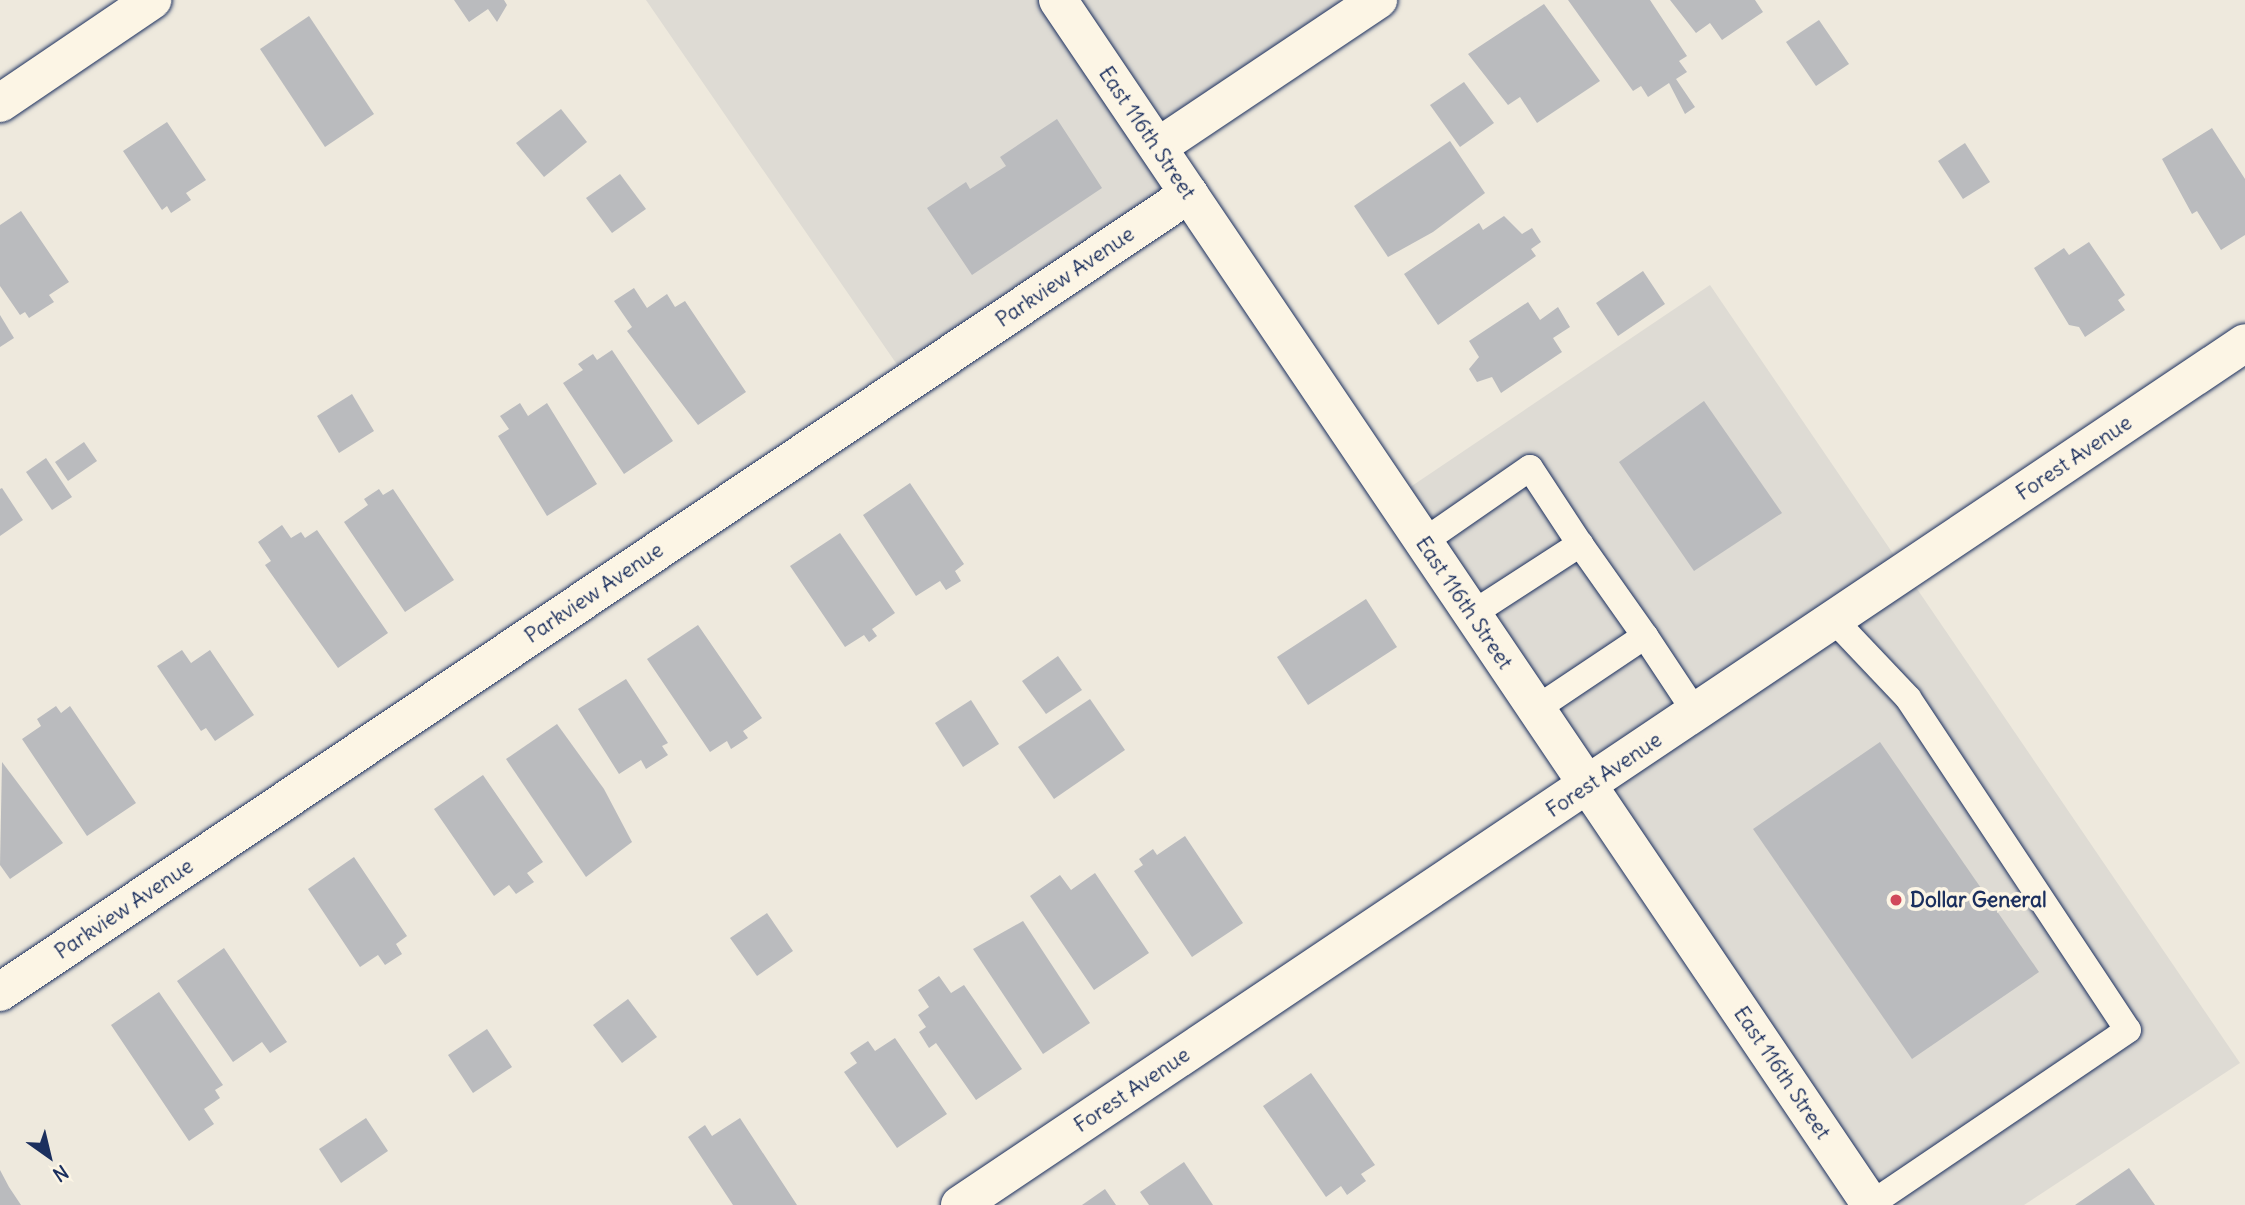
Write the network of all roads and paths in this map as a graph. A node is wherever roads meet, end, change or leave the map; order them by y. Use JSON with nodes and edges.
{"nodes":[{"id":1,"x":152,"y":0,"type":"edge"},
{"id":2,"x":1058,"y":0,"type":"edge"},
{"id":3,"x":1378,"y":0,"type":"edge"},
{"id":4,"x":0,"y":103,"type":"edge"},
{"id":5,"x":1158,"y":147,"type":"junction"},
{"id":6,"x":1189,"y":194,"type":"junction"},
{"id":7,"x":2245,"y":342,"type":"edge"},
{"id":8,"x":1423,"y":542,"type":"junction"},
{"id":9,"x":1580,"y":544,"type":"junction"},
{"id":10,"x":1472,"y":614,"type":"junction"},
{"id":11,"x":1834,"y":620,"type":"junction"},
{"id":12,"x":1645,"y":636,"type":"junction"},
{"id":13,"x":1536,"y":709,"type":"junction"},
{"id":14,"x":1696,"y":713,"type":"junction"},
{"id":15,"x":1588,"y":786,"type":"junction"},
{"id":16,"x":0,"y":992,"type":"edge"},
{"id":17,"x":960,"y":1205,"type":"edge"},
{"id":18,"x":1871,"y":1205,"type":"edge"}],
"edges":[{"from":1,"to":4,"type":"street"},
{"from":2,"to":5,"type":"street","name":"East 116th Street"},
{"from":3,"to":5,"type":"street"},
{"from":5,"to":6,"type":"street","name":"East 116th Street"},
{"from":6,"to":8,"type":"street","name":"East 116th Street"},
{"from":6,"to":16,"type":"street","name":"Parkview Avenue"},
{"from":7,"to":11,"type":"street","name":"Forest Avenue"},
{"from":8,"to":9,"type":"lane"},
{"from":8,"to":10,"type":"street","name":"East 116th Street"},
{"from":9,"to":10,"type":"lane"},
{"from":9,"to":12,"type":"lane"},
{"from":10,"to":13,"type":"street","name":"East 116th Street"},
{"from":11,"to":14,"type":"street","name":"Forest Avenue"},
{"from":11,"to":18,"type":"lane"},
{"from":12,"to":13,"type":"lane"},
{"from":12,"to":14,"type":"lane"},
{"from":13,"to":15,"type":"street","name":"East 116th Street"},
{"from":14,"to":15,"type":"street","name":"Forest Avenue"},
{"from":15,"to":17,"type":"street","name":"Forest Avenue"},
{"from":15,"to":18,"type":"street","name":"East 116th Street"}]}
